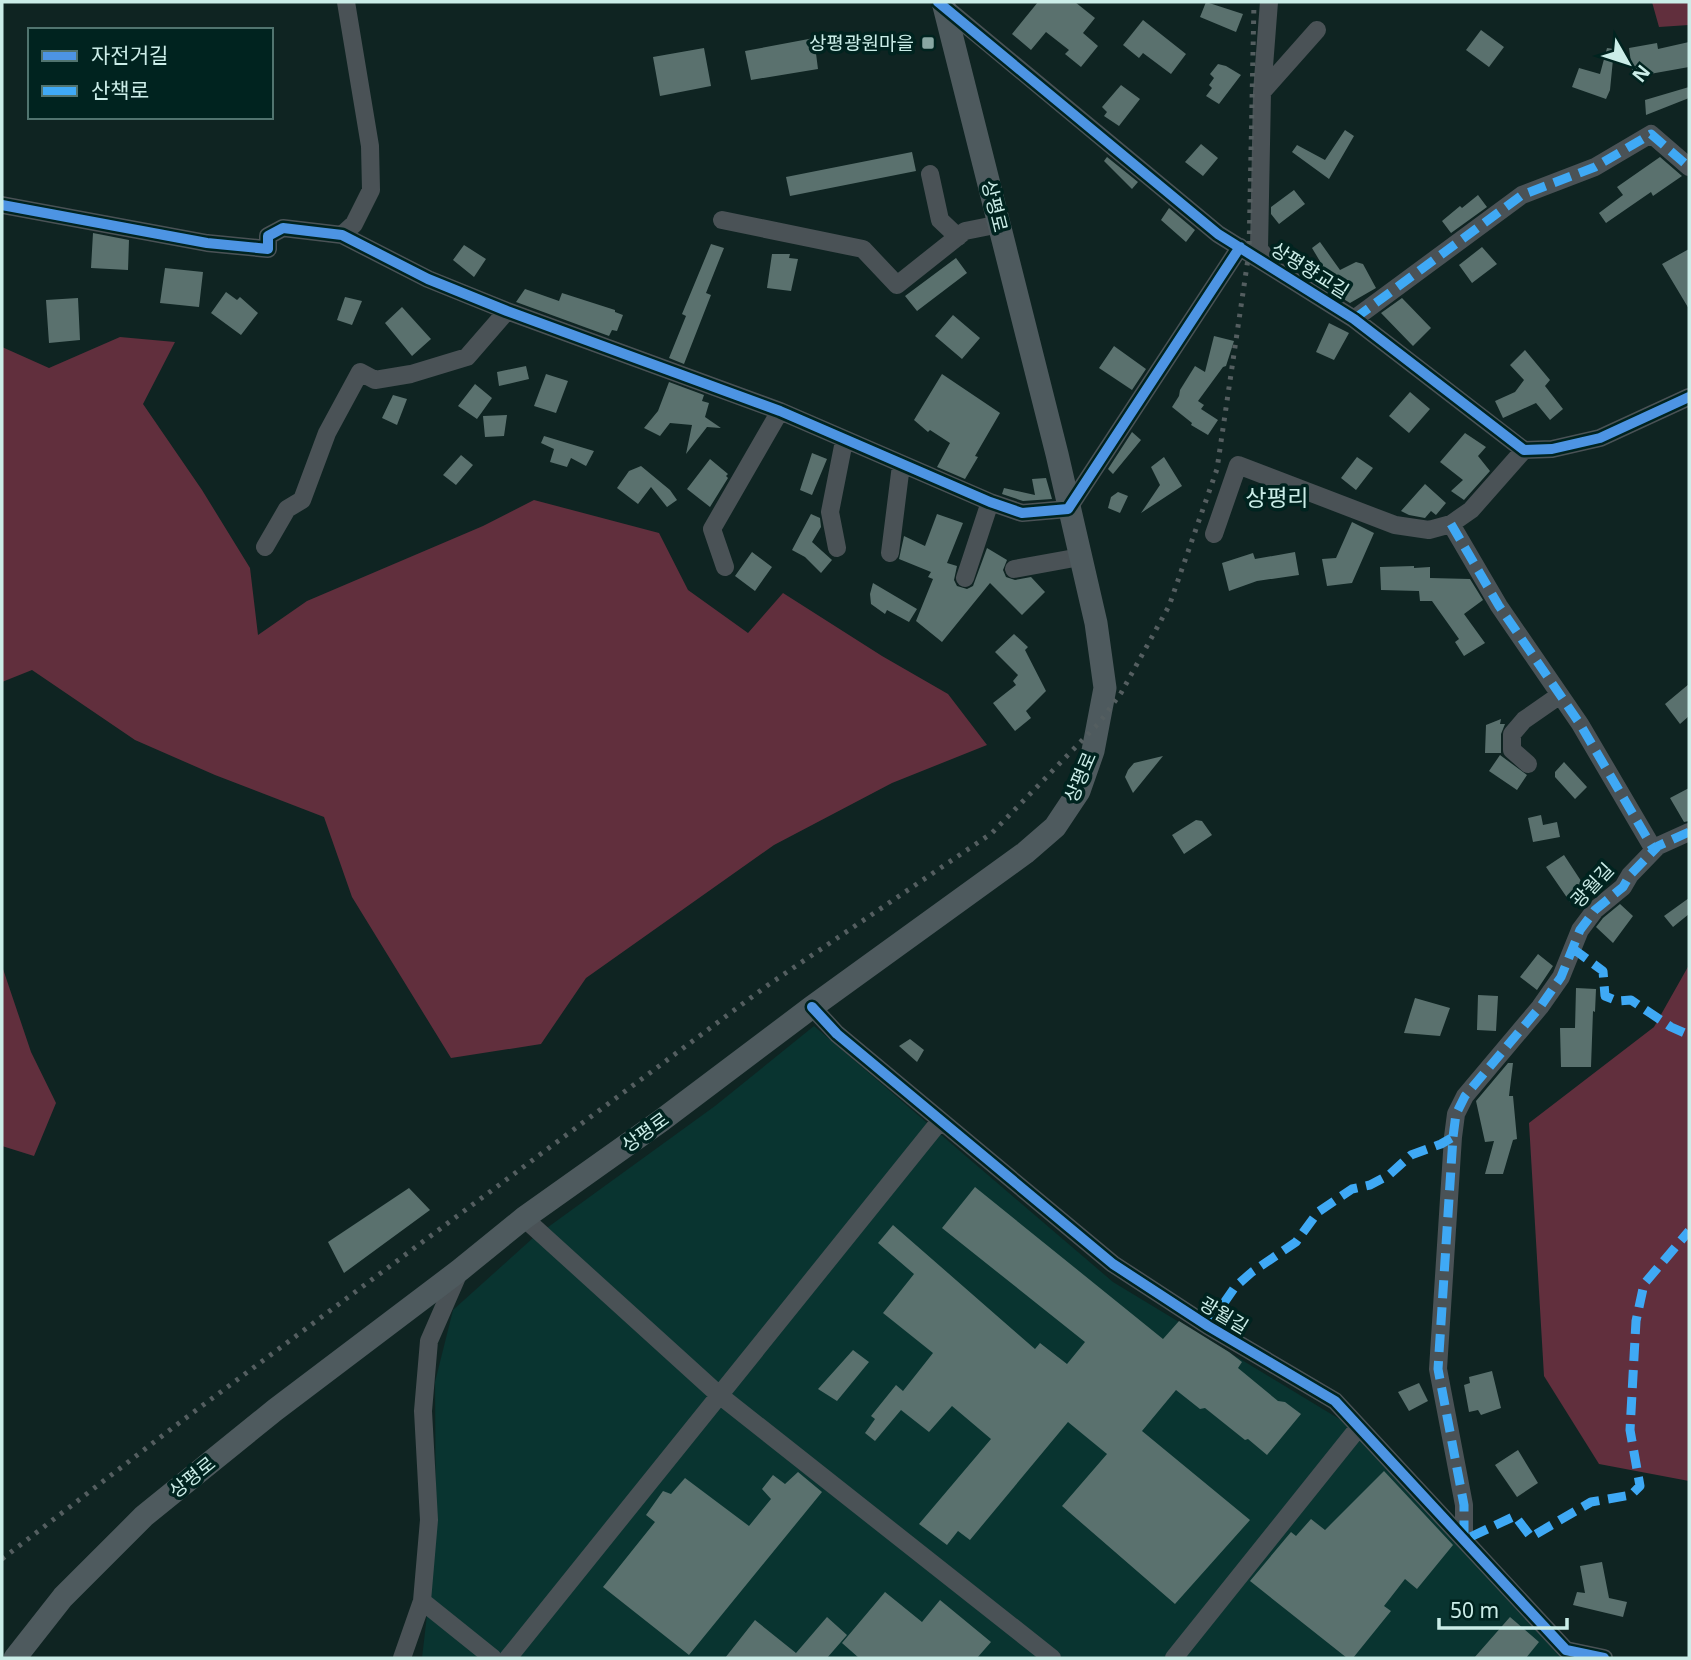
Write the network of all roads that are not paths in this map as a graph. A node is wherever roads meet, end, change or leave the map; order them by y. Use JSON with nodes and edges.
{"nodes":[{"id":1,"x":346,"y":2,"type":"edge"},
{"id":2,"x":1269,"y":2,"type":"edge"},
{"id":3,"x":942,"y":3,"type":"edge"},
{"id":4,"x":1317,"y":30,"type":"dead end"},
{"id":5,"x":1262,"y":92,"type":"junction"},
{"id":6,"x":1689,"y":167,"type":"edge"},
{"id":7,"x":930,"y":174,"type":"dead end"},
{"id":8,"x":2,"y":205,"type":"edge"},
{"id":9,"x":722,"y":220,"type":"dead end"},
{"id":10,"x":1000,"y":224,"type":"junction"},
{"id":11,"x":342,"y":235,"type":"junction"},
{"id":12,"x":958,"y":237,"type":"junction"},
{"id":13,"x":1240,"y":247,"type":"junction"},
{"id":14,"x":1275,"y":270,"type":"junction"},
{"id":15,"x":508,"y":311,"type":"junction"},
{"id":16,"x":1354,"y":319,"type":"junction"},
{"id":17,"x":1689,"y":397,"type":"edge"},
{"id":18,"x":780,"y":411,"type":"junction"},
{"id":19,"x":844,"y":441,"type":"junction"},
{"id":20,"x":1524,"y":450,"type":"junction"},
{"id":21,"x":901,"y":465,"type":"junction"},
{"id":22,"x":990,"y":502,"type":"junction"},
{"id":23,"x":1068,"y":509,"type":"junction"},
{"id":24,"x":1451,"y":523,"type":"junction"},
{"id":25,"x":1214,"y":534,"type":"dead end"},
{"id":26,"x":265,"y":547,"type":"dead end"},
{"id":27,"x":837,"y":548,"type":"dead end"},
{"id":28,"x":890,"y":553,"type":"dead end"},
{"id":29,"x":1080,"y":558,"type":"junction"},
{"id":30,"x":725,"y":567,"type":"dead end"},
{"id":31,"x":1014,"y":569,"type":"dead end"},
{"id":32,"x":965,"y":578,"type":"dead end"},
{"id":33,"x":1560,"y":695,"type":"junction"},
{"id":34,"x":1528,"y":764,"type":"dead end"},
{"id":35,"x":1689,"y":832,"type":"edge"},
{"id":36,"x":1654,"y":850,"type":"junction"},
{"id":37,"x":812,"y":1007,"type":"junction"},
{"id":38,"x":940,"y":1121,"type":"junction"},
{"id":39,"x":524,"y":1218,"type":"junction"},
{"id":40,"x":460,"y":1270,"type":"junction"},
{"id":41,"x":718,"y":1394,"type":"junction"},
{"id":42,"x":1359,"y":1427,"type":"junction"},
{"id":43,"x":1464,"y":1541,"type":"junction"},
{"id":44,"x":422,"y":1601,"type":"junction"},
{"id":45,"x":1562,"y":1654,"type":"edge"},
{"id":46,"x":15,"y":1658,"type":"edge"},
{"id":47,"x":402,"y":1658,"type":"edge"},
{"id":48,"x":493,"y":1658,"type":"edge"},
{"id":49,"x":508,"y":1658,"type":"edge"},
{"id":50,"x":1052,"y":1658,"type":"edge"},
{"id":51,"x":1174,"y":1658,"type":"edge"},
{"id":52,"x":1604,"y":1658,"type":"edge"}],
"edges":[{"from":1,"to":11,"type":"street"},
{"from":2,"to":5,"type":"street"},
{"from":3,"to":10,"type":"main road","name":"상평로"},
{"from":3,"to":13,"type":"street","name":"상평향교길"},
{"from":4,"to":5,"type":"street"},
{"from":5,"to":14,"type":"street"},
{"from":6,"to":16,"type":"street"},
{"from":7,"to":12,"type":"street"},
{"from":8,"to":11,"type":"street"},
{"from":9,"to":12,"type":"street"},
{"from":10,"to":12,"type":"street"},
{"from":10,"to":23,"type":"main road","name":"상평로"},
{"from":11,"to":15,"type":"street"},
{"from":13,"to":14,"type":"street","name":"상평향교길"},
{"from":13,"to":23,"type":"street"},
{"from":14,"to":16,"type":"street","name":"상평향교길"},
{"from":15,"to":18,"type":"street"},
{"from":15,"to":26,"type":"street"},
{"from":16,"to":20,"type":"street","name":"상평향교길"},
{"from":17,"to":20,"type":"street"},
{"from":18,"to":19,"type":"street"},
{"from":18,"to":30,"type":"street"},
{"from":19,"to":21,"type":"street"},
{"from":19,"to":27,"type":"street"},
{"from":20,"to":24,"type":"street"},
{"from":21,"to":22,"type":"street"},
{"from":21,"to":28,"type":"street"},
{"from":22,"to":23,"type":"street"},
{"from":22,"to":32,"type":"street"},
{"from":23,"to":29,"type":"main road","name":"상평로"},
{"from":24,"to":25,"type":"street"},
{"from":24,"to":33,"type":"street"},
{"from":29,"to":31,"type":"street"},
{"from":29,"to":37,"type":"main road","name":"상평로"},
{"from":33,"to":34,"type":"street"},
{"from":33,"to":36,"type":"street"},
{"from":35,"to":36,"type":"street","name":"광월길"},
{"from":36,"to":43,"type":"street","name":"광월길"},
{"from":37,"to":38,"type":"street","name":"광월길"},
{"from":37,"to":39,"type":"main road","name":"상평로"},
{"from":38,"to":41,"type":"street"},
{"from":38,"to":42,"type":"street","name":"광월길"},
{"from":39,"to":40,"type":"main road","name":"상평로"},
{"from":39,"to":41,"type":"street"},
{"from":40,"to":44,"type":"street","name":"상평로"},
{"from":40,"to":46,"type":"main road","name":"상평로"},
{"from":41,"to":49,"type":"street"},
{"from":41,"to":50,"type":"street"},
{"from":42,"to":43,"type":"street","name":"광월길"},
{"from":42,"to":51,"type":"street"},
{"from":43,"to":45,"type":"street","name":"광월길"},
{"from":44,"to":47,"type":"street","name":"상평로"},
{"from":44,"to":48,"type":"street"},
{"from":45,"to":52,"type":"street","name":"광월길"}]}
